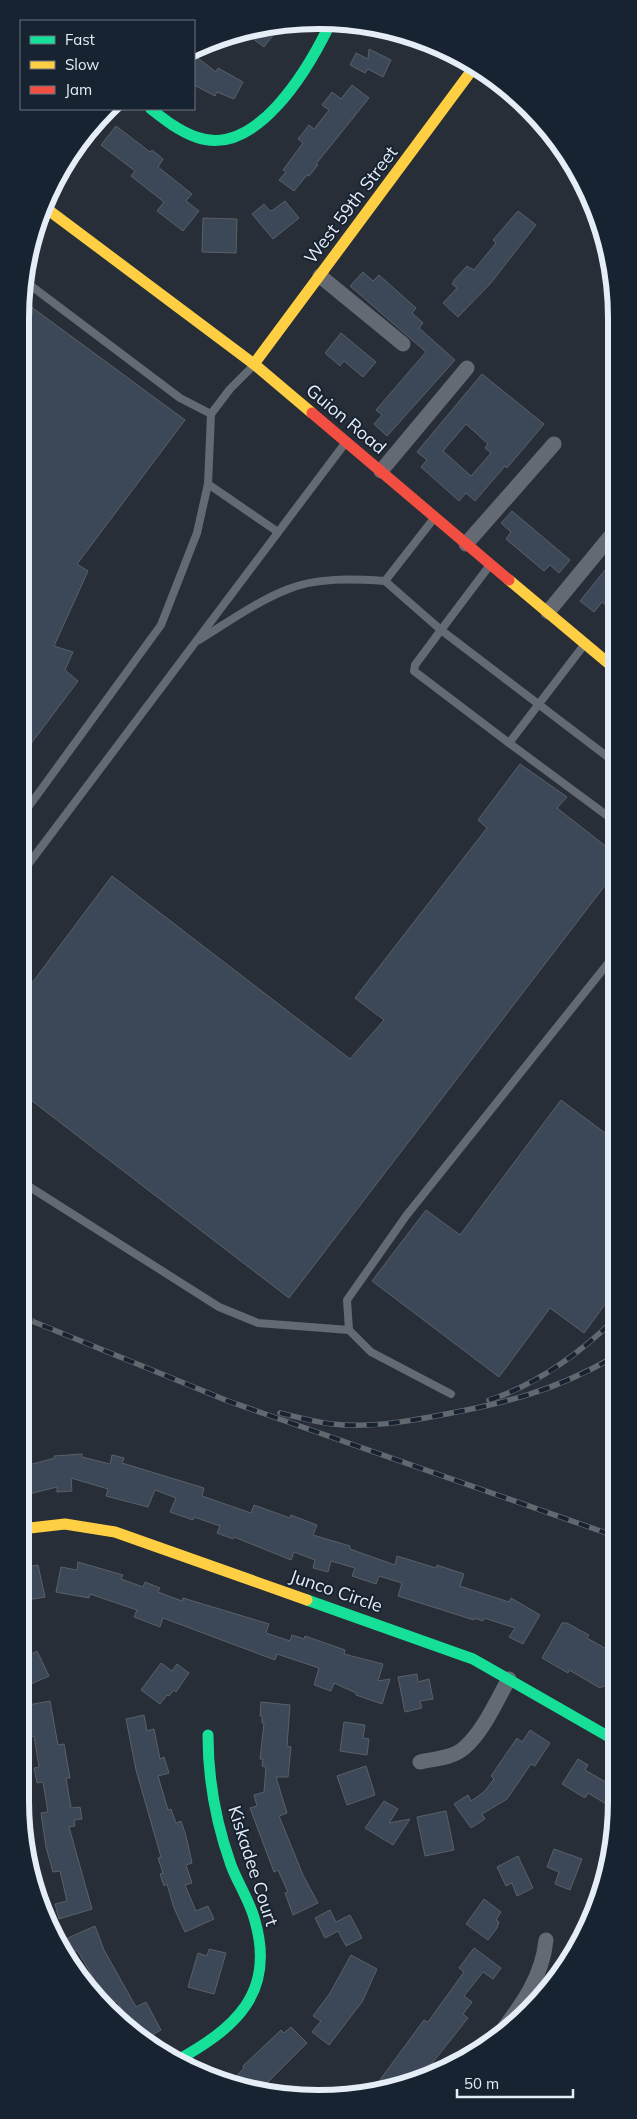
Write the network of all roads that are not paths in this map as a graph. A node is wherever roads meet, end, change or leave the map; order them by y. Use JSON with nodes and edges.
{"nodes":[{"id":1,"x":328,"y":29,"type":"edge"},
{"id":2,"x":471,"y":73,"type":"edge"},
{"id":3,"x":152,"y":110,"type":"edge"},
{"id":4,"x":50,"y":211,"type":"edge"},
{"id":5,"x":320,"y":276,"type":"junction"},
{"id":6,"x":31,"y":285,"type":"edge"},
{"id":7,"x":403,"y":344,"type":"dead end"},
{"id":8,"x":254,"y":364,"type":"junction"},
{"id":9,"x":467,"y":368,"type":"dead end"},
{"id":10,"x":211,"y":414,"type":"junction"},
{"id":11,"x":346,"y":442,"type":"junction"},
{"id":12,"x":554,"y":444,"type":"dead end"},
{"id":13,"x":380,"y":471,"type":"junction"},
{"id":14,"x":208,"y":484,"type":"junction"},
{"id":15,"x":435,"y":517,"type":"junction"},
{"id":16,"x":278,"y":532,"type":"junction"},
{"id":17,"x":608,"y":539,"type":"edge"},
{"id":18,"x":466,"y":544,"type":"junction"},
{"id":19,"x":491,"y":564,"type":"junction"},
{"id":20,"x":385,"y":581,"type":"junction"},
{"id":21,"x":548,"y":612,"type":"junction"},
{"id":22,"x":441,"y":630,"type":"junction"},
{"id":23,"x":195,"y":642,"type":"junction"},
{"id":24,"x":585,"y":644,"type":"junction"},
{"id":25,"x":608,"y":663,"type":"edge"},
{"id":26,"x":539,"y":705,"type":"junction"},
{"id":27,"x":509,"y":743,"type":"junction"},
{"id":28,"x":608,"y":757,"type":"edge"},
{"id":29,"x":29,"y":806,"type":"edge"},
{"id":30,"x":608,"y":816,"type":"edge"},
{"id":31,"x":29,"y":863,"type":"edge"},
{"id":32,"x":608,"y":963,"type":"edge"},
{"id":33,"x":29,"y":1186,"type":"edge"},
{"id":34,"x":349,"y":1330,"type":"junction"},
{"id":35,"x":452,"y":1394,"type":"dead end"},
{"id":36,"x":29,"y":1528,"type":"edge"},
{"id":37,"x":509,"y":1679,"type":"junction"},
{"id":38,"x":208,"y":1735,"type":"dead end"},
{"id":39,"x":608,"y":1736,"type":"edge"},
{"id":40,"x":420,"y":1762,"type":"dead end"},
{"id":41,"x":546,"y":1940,"type":"dead end"},
{"id":42,"x":517,"y":2011,"type":"edge"},
{"id":43,"x":184,"y":2057,"type":"edge"}],
"edges":[{"from":1,"to":3,"type":"street"},
{"from":2,"to":5,"type":"street","name":"West 59th Street"},
{"from":4,"to":8,"type":"street","name":"Guion Road"},
{"from":5,"to":7,"type":"street"},
{"from":5,"to":8,"type":"street","name":"West 59th Street"},
{"from":6,"to":10,"type":"lane"},
{"from":8,"to":10,"type":"lane"},
{"from":8,"to":11,"type":"street","name":"Guion Road"},
{"from":9,"to":13,"type":"street"},
{"from":10,"to":14,"type":"lane"},
{"from":11,"to":13,"type":"street","name":"Guion Road"},
{"from":11,"to":16,"type":"lane"},
{"from":12,"to":18,"type":"street"},
{"from":13,"to":15,"type":"street","name":"Guion Road"},
{"from":14,"to":16,"type":"lane"},
{"from":14,"to":29,"type":"lane"},
{"from":15,"to":18,"type":"street","name":"Guion Road"},
{"from":15,"to":20,"type":"lane"},
{"from":16,"to":23,"type":"lane"},
{"from":17,"to":21,"type":"street"},
{"from":18,"to":19,"type":"street","name":"Guion Road"},
{"from":19,"to":21,"type":"street","name":"Guion Road"},
{"from":19,"to":22,"type":"lane"},
{"from":20,"to":22,"type":"lane"},
{"from":20,"to":23,"type":"lane"},
{"from":21,"to":24,"type":"street","name":"Guion Road"},
{"from":22,"to":26,"type":"lane"},
{"from":22,"to":27,"type":"lane"},
{"from":23,"to":31,"type":"lane"},
{"from":24,"to":25,"type":"street","name":"Guion Road"},
{"from":24,"to":26,"type":"lane"},
{"from":26,"to":27,"type":"lane"},
{"from":26,"to":28,"type":"lane"},
{"from":27,"to":30,"type":"lane"},
{"from":32,"to":34,"type":"lane"},
{"from":33,"to":34,"type":"lane"},
{"from":34,"to":35,"type":"lane"},
{"from":36,"to":37,"type":"street","name":"Junco Circle"},
{"from":37,"to":39,"type":"street","name":"Junco Circle"},
{"from":37,"to":40,"type":"street"},
{"from":38,"to":43,"type":"street","name":"Kiskadee Court"},
{"from":41,"to":42,"type":"street"}]}
